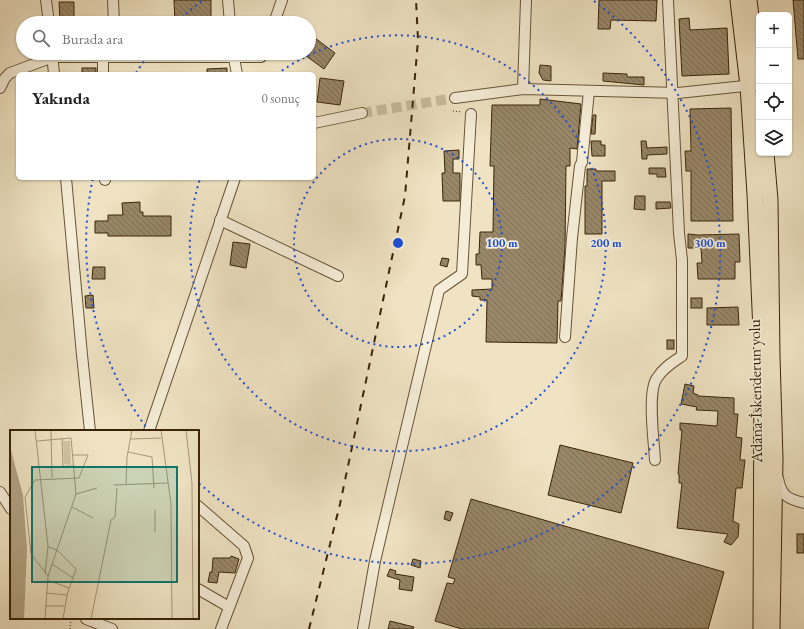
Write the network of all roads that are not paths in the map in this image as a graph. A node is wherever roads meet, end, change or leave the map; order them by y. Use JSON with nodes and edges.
{"nodes":[{"id":1,"x":46,"y":0,"type":"edge"},
{"id":2,"x":113,"y":0,"type":"edge"},
{"id":3,"x":228,"y":0,"type":"edge"},
{"id":4,"x":282,"y":0,"type":"edge"},
{"id":5,"x":526,"y":0,"type":"edge"},
{"id":6,"x":668,"y":0,"type":"edge"},
{"id":7,"x":738,"y":0,"type":"edge"},
{"id":8,"x":749,"y":0,"type":"edge"},
{"id":9,"x":48,"y":16,"type":"edge"},
{"id":10,"x":114,"y":16,"type":"edge"},
{"id":11,"x":229,"y":16,"type":"edge"},
{"id":12,"x":276,"y":16,"type":"edge"},
{"id":13,"x":41,"y":60,"type":"edge"},
{"id":14,"x":53,"y":60,"type":"edge"},
{"id":15,"x":103,"y":60,"type":"edge"},
{"id":16,"x":235,"y":60,"type":"edge"},
{"id":17,"x":54,"y":72,"type":"edge"},
{"id":18,"x":103,"y":72,"type":"edge"},
{"id":19,"x":237,"y":72,"type":"edge"},
{"id":20,"x":755,"y":84,"type":"edge"},
{"id":21,"x":0,"y":88,"type":"edge"},
{"id":22,"x":523,"y":89,"type":"junction"},
{"id":23,"x":589,"y":91,"type":"junction"},
{"id":24,"x":672,"y":93,"type":"junction"},
{"id":25,"x":455,"y":98,"type":"tunnel mouth"},
{"id":26,"x":362,"y":113,"type":"tunnel mouth"},
{"id":27,"x":471,"y":114,"type":"dead end"},
{"id":28,"x":316,"y":123,"type":"edge"},
{"id":29,"x":766,"y":156,"type":"edge"},
{"id":30,"x":66,"y":180,"type":"edge"},
{"id":31,"x":234,"y":180,"type":"edge"},
{"id":32,"x":220,"y":220,"type":"junction"},
{"id":33,"x":338,"y":276,"type":"dead end"},
{"id":34,"x":565,"y":337,"type":"dead end"},
{"id":35,"x":90,"y":430,"type":"edge"},
{"id":36,"x":150,"y":430,"type":"edge"},
{"id":37,"x":775,"y":459,"type":"junction"},
{"id":38,"x":655,"y":460,"type":"dead end"},
{"id":39,"x":0,"y":492,"type":"edge"},
{"id":40,"x":804,"y":503,"type":"edge"},
{"id":41,"x":10,"y":507,"type":"edge"},
{"id":42,"x":199,"y":507,"type":"edge"},
{"id":43,"x":199,"y":590,"type":"edge"},
{"id":44,"x":229,"y":607,"type":"junction"},
{"id":45,"x":86,"y":622,"type":"edge"},
{"id":46,"x":112,"y":629,"type":"edge"},
{"id":47,"x":221,"y":629,"type":"edge"},
{"id":48,"x":363,"y":629,"type":"edge"},
{"id":49,"x":761,"y":629,"type":"edge"},
{"id":50,"x":772,"y":629,"type":"edge"}],
"edges":[{"from":1,"to":9,"type":"street"},
{"from":2,"to":10,"type":"street"},
{"from":3,"to":11,"type":"street"},
{"from":4,"to":12,"type":"street"},
{"from":5,"to":22,"type":"street"},
{"from":6,"to":24,"type":"street"},
{"from":7,"to":20,"type":"highway"},
{"from":8,"to":20,"type":"highway"},
{"from":13,"to":21,"type":"street"},
{"from":14,"to":17,"type":"street"},
{"from":15,"to":18,"type":"street"},
{"from":16,"to":19,"type":"street"},
{"from":20,"to":24,"type":"street"},
{"from":20,"to":49,"type":"highway"},
{"from":22,"to":23,"type":"street"},
{"from":22,"to":25,"type":"street"},
{"from":23,"to":24,"type":"street"},
{"from":23,"to":34,"type":"street"},
{"from":24,"to":38,"type":"street"},
{"from":26,"to":28,"type":"street"},
{"from":27,"to":48,"type":"street"},
{"from":29,"to":37,"type":"highway","name":"Adana-İskenderun yolu"},
{"from":30,"to":35,"type":"street"},
{"from":31,"to":32,"type":"street"},
{"from":32,"to":33,"type":"street"},
{"from":32,"to":36,"type":"street"},
{"from":37,"to":40,"type":"street"},
{"from":37,"to":50,"type":"highway","name":"Adana-İskenderun yolu"},
{"from":39,"to":41,"type":"street"},
{"from":42,"to":44,"type":"street"},
{"from":43,"to":44,"type":"street"},
{"from":44,"to":47,"type":"street"},
{"from":45,"to":46,"type":"street"}]}
